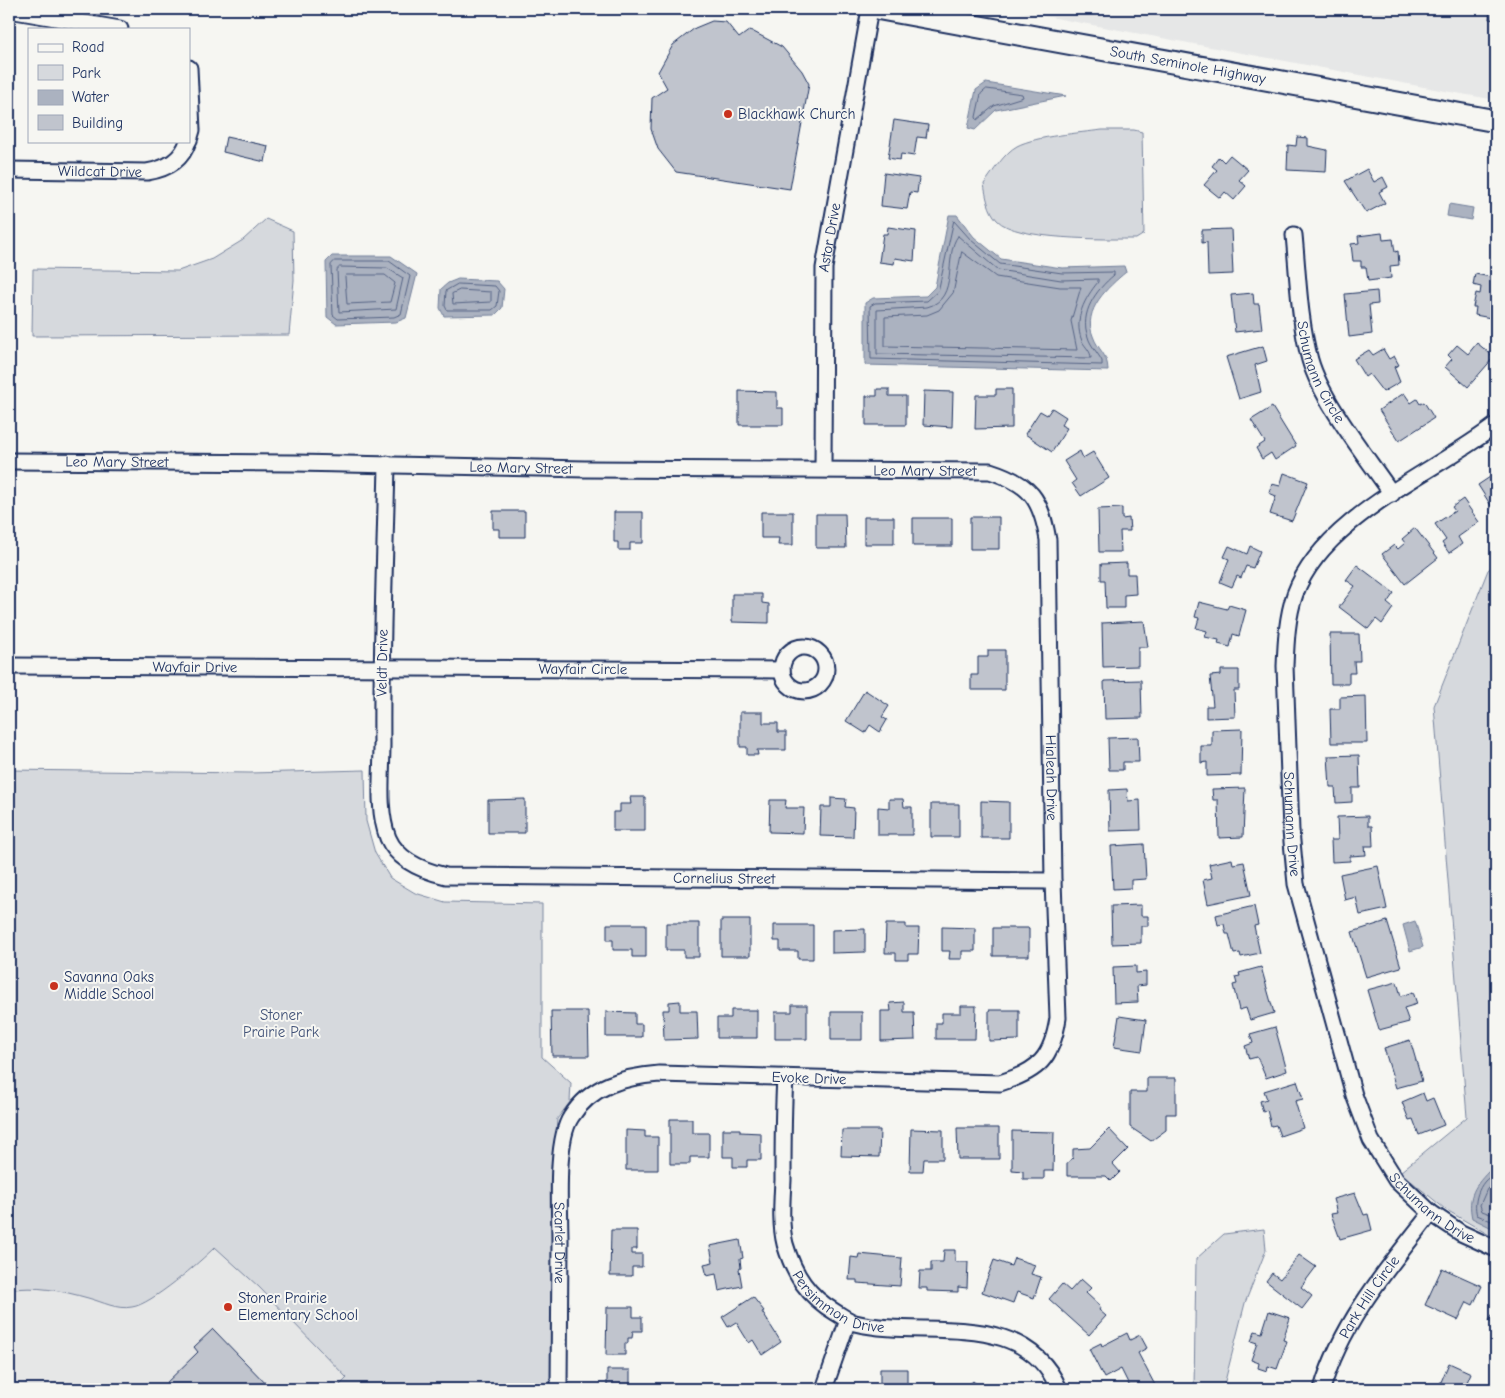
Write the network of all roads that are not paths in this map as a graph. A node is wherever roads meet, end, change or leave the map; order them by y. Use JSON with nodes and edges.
{"nodes":[{"id":1,"x":870,"y":9,"type":"edge"},
{"id":2,"x":881,"y":9,"type":"edge"},
{"id":3,"x":9,"y":10,"type":"edge"},
{"id":4,"x":114,"y":28,"type":"edge"},
{"id":5,"x":190,"y":89,"type":"edge"},
{"id":6,"x":1496,"y":121,"type":"edge"},
{"id":7,"x":190,"y":136,"type":"edge"},
{"id":8,"x":187,"y":144,"type":"edge"},
{"id":9,"x":9,"y":170,"type":"edge"},
{"id":10,"x":1294,"y":234,"type":"dead end"},
{"id":11,"x":1496,"y":425,"type":"edge"},
{"id":12,"x":9,"y":461,"type":"edge"},
{"id":13,"x":387,"y":464,"type":"junction"},
{"id":14,"x":823,"y":469,"type":"junction"},
{"id":15,"x":1028,"y":490,"type":"joint"},
{"id":16,"x":1392,"y":494,"type":"junction"},
{"id":17,"x":9,"y":666,"type":"edge"},
{"id":18,"x":382,"y":668,"type":"junction"},
{"id":19,"x":782,"y":670,"type":"dead end"},
{"id":20,"x":401,"y":856,"type":"joint"},
{"id":21,"x":1053,"y":881,"type":"junction"},
{"id":22,"x":1038,"y":1066,"type":"joint"},
{"id":23,"x":785,"y":1078,"type":"junction"},
{"id":24,"x":583,"y":1102,"type":"joint"},
{"id":25,"x":1431,"y":1213,"type":"junction"},
{"id":26,"x":1496,"y":1249,"type":"edge"},
{"id":27,"x":848,"y":1320,"type":"junction"},
{"id":28,"x":559,"y":1389,"type":"edge"},
{"id":29,"x":824,"y":1389,"type":"edge"},
{"id":30,"x":1058,"y":1389,"type":"edge"},
{"id":31,"x":1322,"y":1389,"type":"edge"}],
"edges":[{"from":1,"to":14,"type":"street","name":"Astor Drive"},
{"from":2,"to":6,"type":"street","name":"South Seminole Highway"},
{"from":3,"to":4,"type":"street"},
{"from":5,"to":7,"type":"street"},
{"from":8,"to":9,"type":"street","name":"Wildcat Drive"},
{"from":10,"to":16,"type":"street","name":"Schumann Circle"},
{"from":11,"to":16,"type":"street","name":"Schumann Drive"},
{"from":12,"to":13,"type":"street","name":"Leo Mary Street"},
{"from":13,"to":14,"type":"street","name":"Leo Mary Street"},
{"from":13,"to":18,"type":"street","name":"Veldt Drive"},
{"from":14,"to":15,"type":"street","name":"Leo Mary Street"},
{"from":15,"to":21,"type":"street","name":"Hialeah Drive"},
{"from":16,"to":25,"type":"street","name":"Schumann Drive"},
{"from":17,"to":18,"type":"street","name":"Wayfair Drive"},
{"from":18,"to":19,"type":"street","name":"Wayfair Circle"},
{"from":18,"to":20,"type":"street","name":"Veldt Drive"},
{"from":20,"to":21,"type":"street","name":"Cornelius Street"},
{"from":21,"to":22,"type":"street","name":"Hialeah Drive"},
{"from":22,"to":23,"type":"street","name":"Evoke Drive"},
{"from":23,"to":24,"type":"street","name":"Evoke Drive"},
{"from":23,"to":27,"type":"street","name":"Persimmon Drive"},
{"from":24,"to":28,"type":"street","name":"Scarlet Drive"},
{"from":25,"to":26,"type":"street","name":"Schumann Drive"},
{"from":25,"to":31,"type":"street","name":"Park Hill Circle"},
{"from":27,"to":29,"type":"street"},
{"from":27,"to":30,"type":"street","name":"Persimmon Drive"}]}
